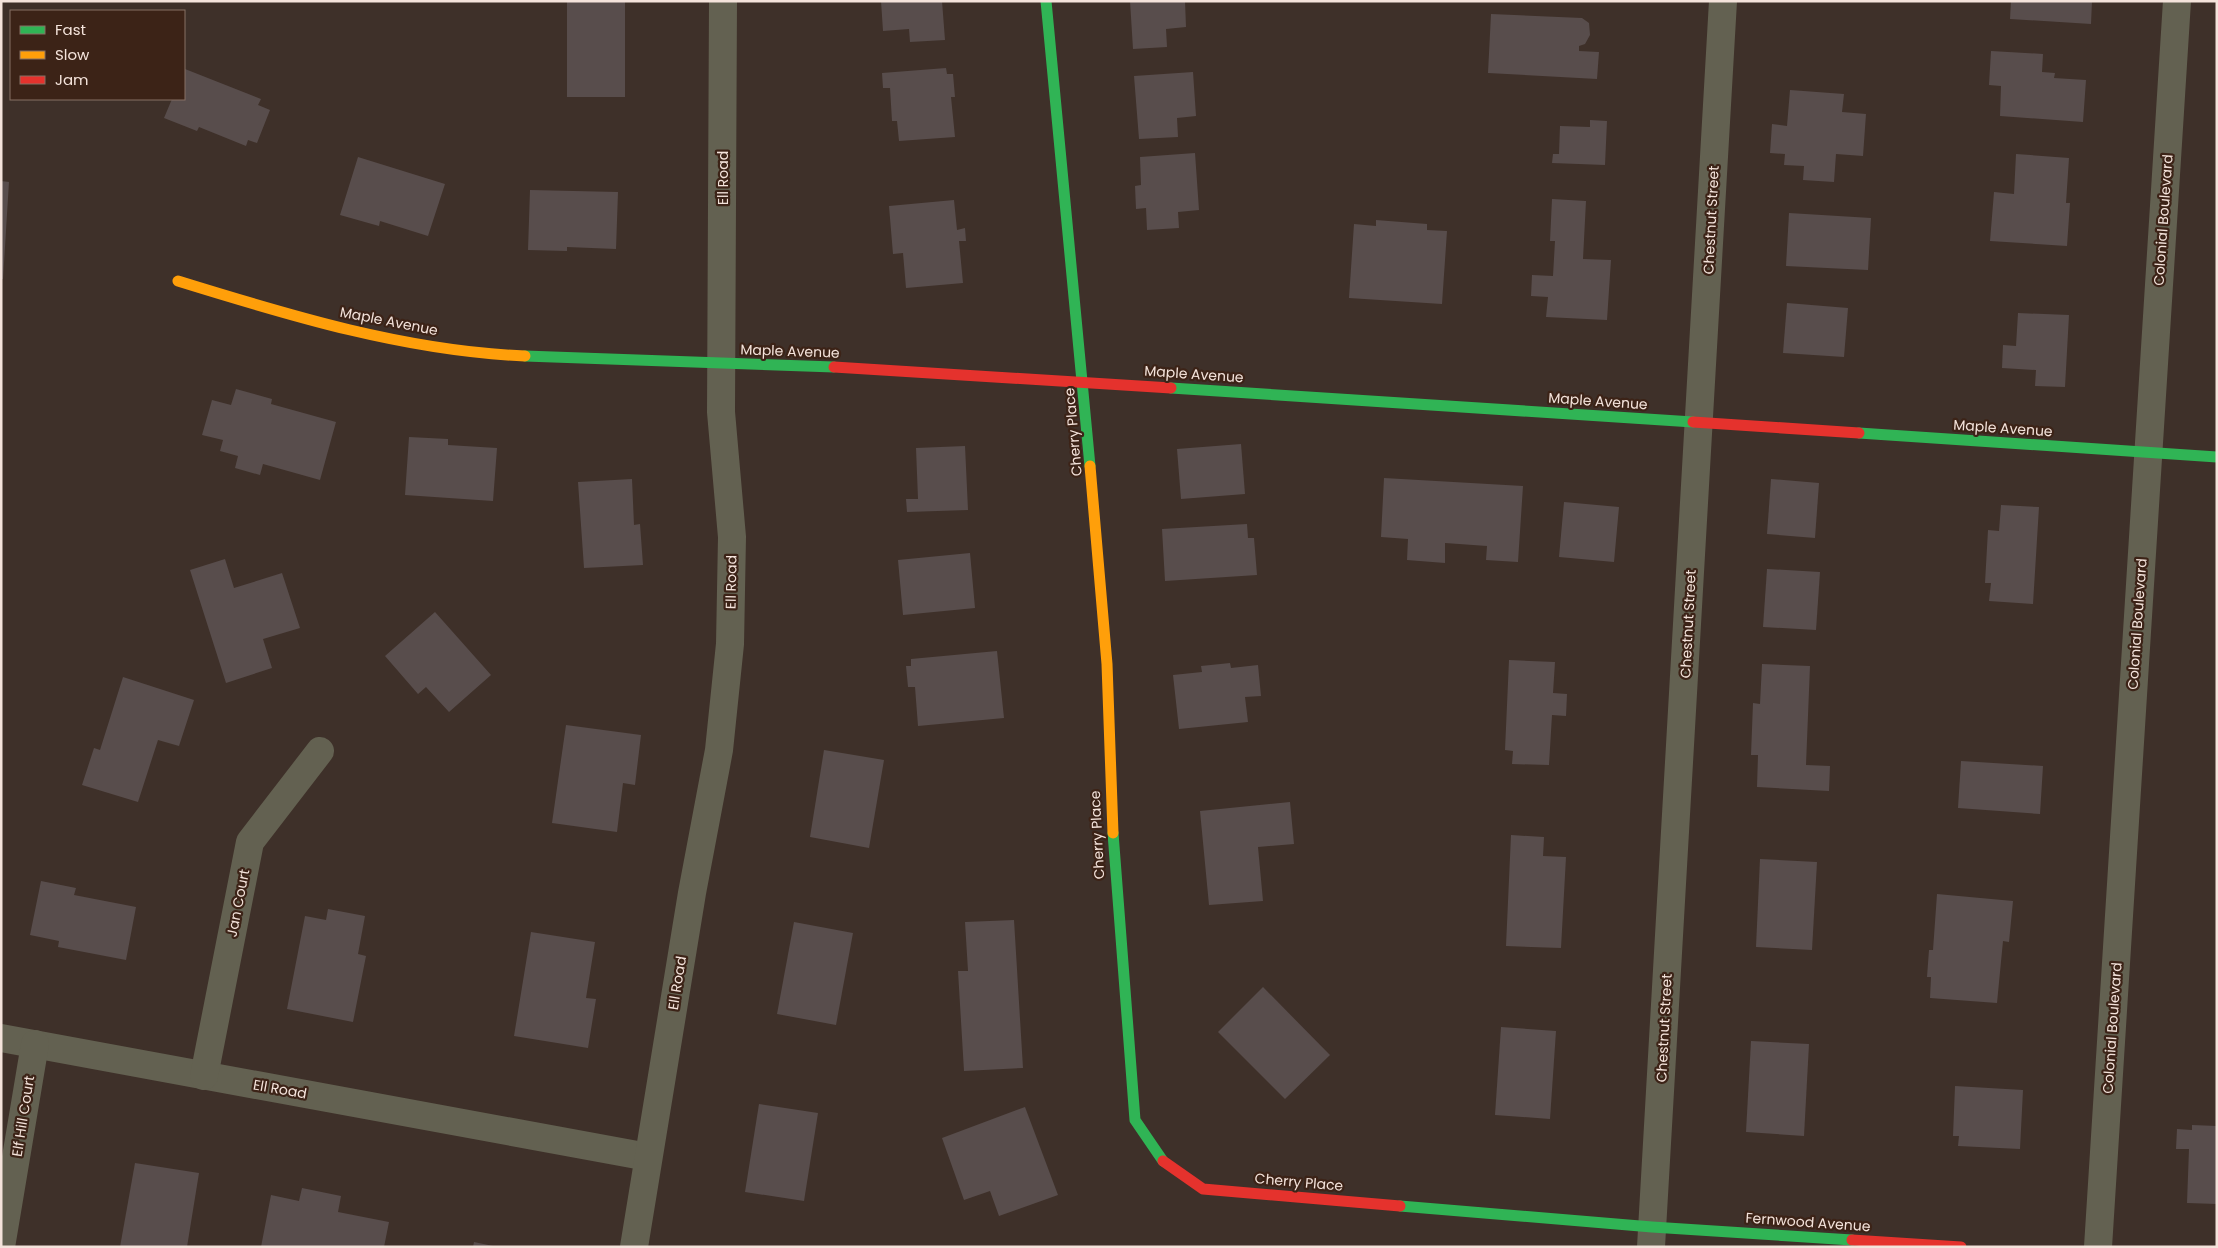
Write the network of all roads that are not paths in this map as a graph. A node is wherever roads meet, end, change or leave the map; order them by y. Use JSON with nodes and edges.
{"nodes":[{"id":1,"x":723,"y":1,"type":"edge"},
{"id":2,"x":1046,"y":1,"type":"edge"},
{"id":3,"x":1723,"y":1,"type":"edge"},
{"id":4,"x":2177,"y":1,"type":"edge"},
{"id":5,"x":178,"y":281,"type":"dead end"},
{"id":6,"x":722,"y":363,"type":"junction"},
{"id":7,"x":1083,"y":382,"type":"junction"},
{"id":8,"x":1700,"y":423,"type":"junction"},
{"id":9,"x":2148,"y":453,"type":"junction"},
{"id":10,"x":2217,"y":458,"type":"edge"},
{"id":11,"x":320,"y":751,"type":"dead end"},
{"id":12,"x":1,"y":1038,"type":"edge"},
{"id":13,"x":35,"y":1044,"type":"junction"},
{"id":14,"x":204,"y":1076,"type":"junction"},
{"id":15,"x":648,"y":1157,"type":"junction"},
{"id":16,"x":1652,"y":1237,"type":"edge"},
{"id":17,"x":1,"y":1247,"type":"edge"},
{"id":18,"x":634,"y":1247,"type":"edge"},
{"id":19,"x":1962,"y":1247,"type":"edge"},
{"id":20,"x":2098,"y":1247,"type":"edge"}],
"edges":[{"from":1,"to":6,"type":"street","name":"Ell Road"},
{"from":2,"to":7,"type":"street","name":"Cherry Place"},
{"from":3,"to":8,"type":"street","name":"Chestnut Street"},
{"from":4,"to":9,"type":"street","name":"Colonial Boulevard"},
{"from":5,"to":6,"type":"street","name":"Maple Avenue"},
{"from":6,"to":7,"type":"street","name":"Maple Avenue"},
{"from":6,"to":15,"type":"street","name":"Ell Road"},
{"from":7,"to":8,"type":"street","name":"Maple Avenue"},
{"from":7,"to":16,"type":"street","name":"Cherry Place"},
{"from":8,"to":9,"type":"street","name":"Maple Avenue"},
{"from":8,"to":16,"type":"street","name":"Chestnut Street"},
{"from":9,"to":10,"type":"street","name":"Maple Avenue"},
{"from":9,"to":20,"type":"street","name":"Colonial Boulevard"},
{"from":11,"to":14,"type":"street","name":"Jan Court"},
{"from":12,"to":13,"type":"street","name":"Ell Road"},
{"from":13,"to":14,"type":"street","name":"Ell Road"},
{"from":13,"to":17,"type":"street","name":"Elf Hill Court"},
{"from":14,"to":15,"type":"street","name":"Ell Road"},
{"from":15,"to":18,"type":"street","name":"Ell Road"},
{"from":16,"to":19,"type":"street","name":"Fernwood Avenue"}]}
